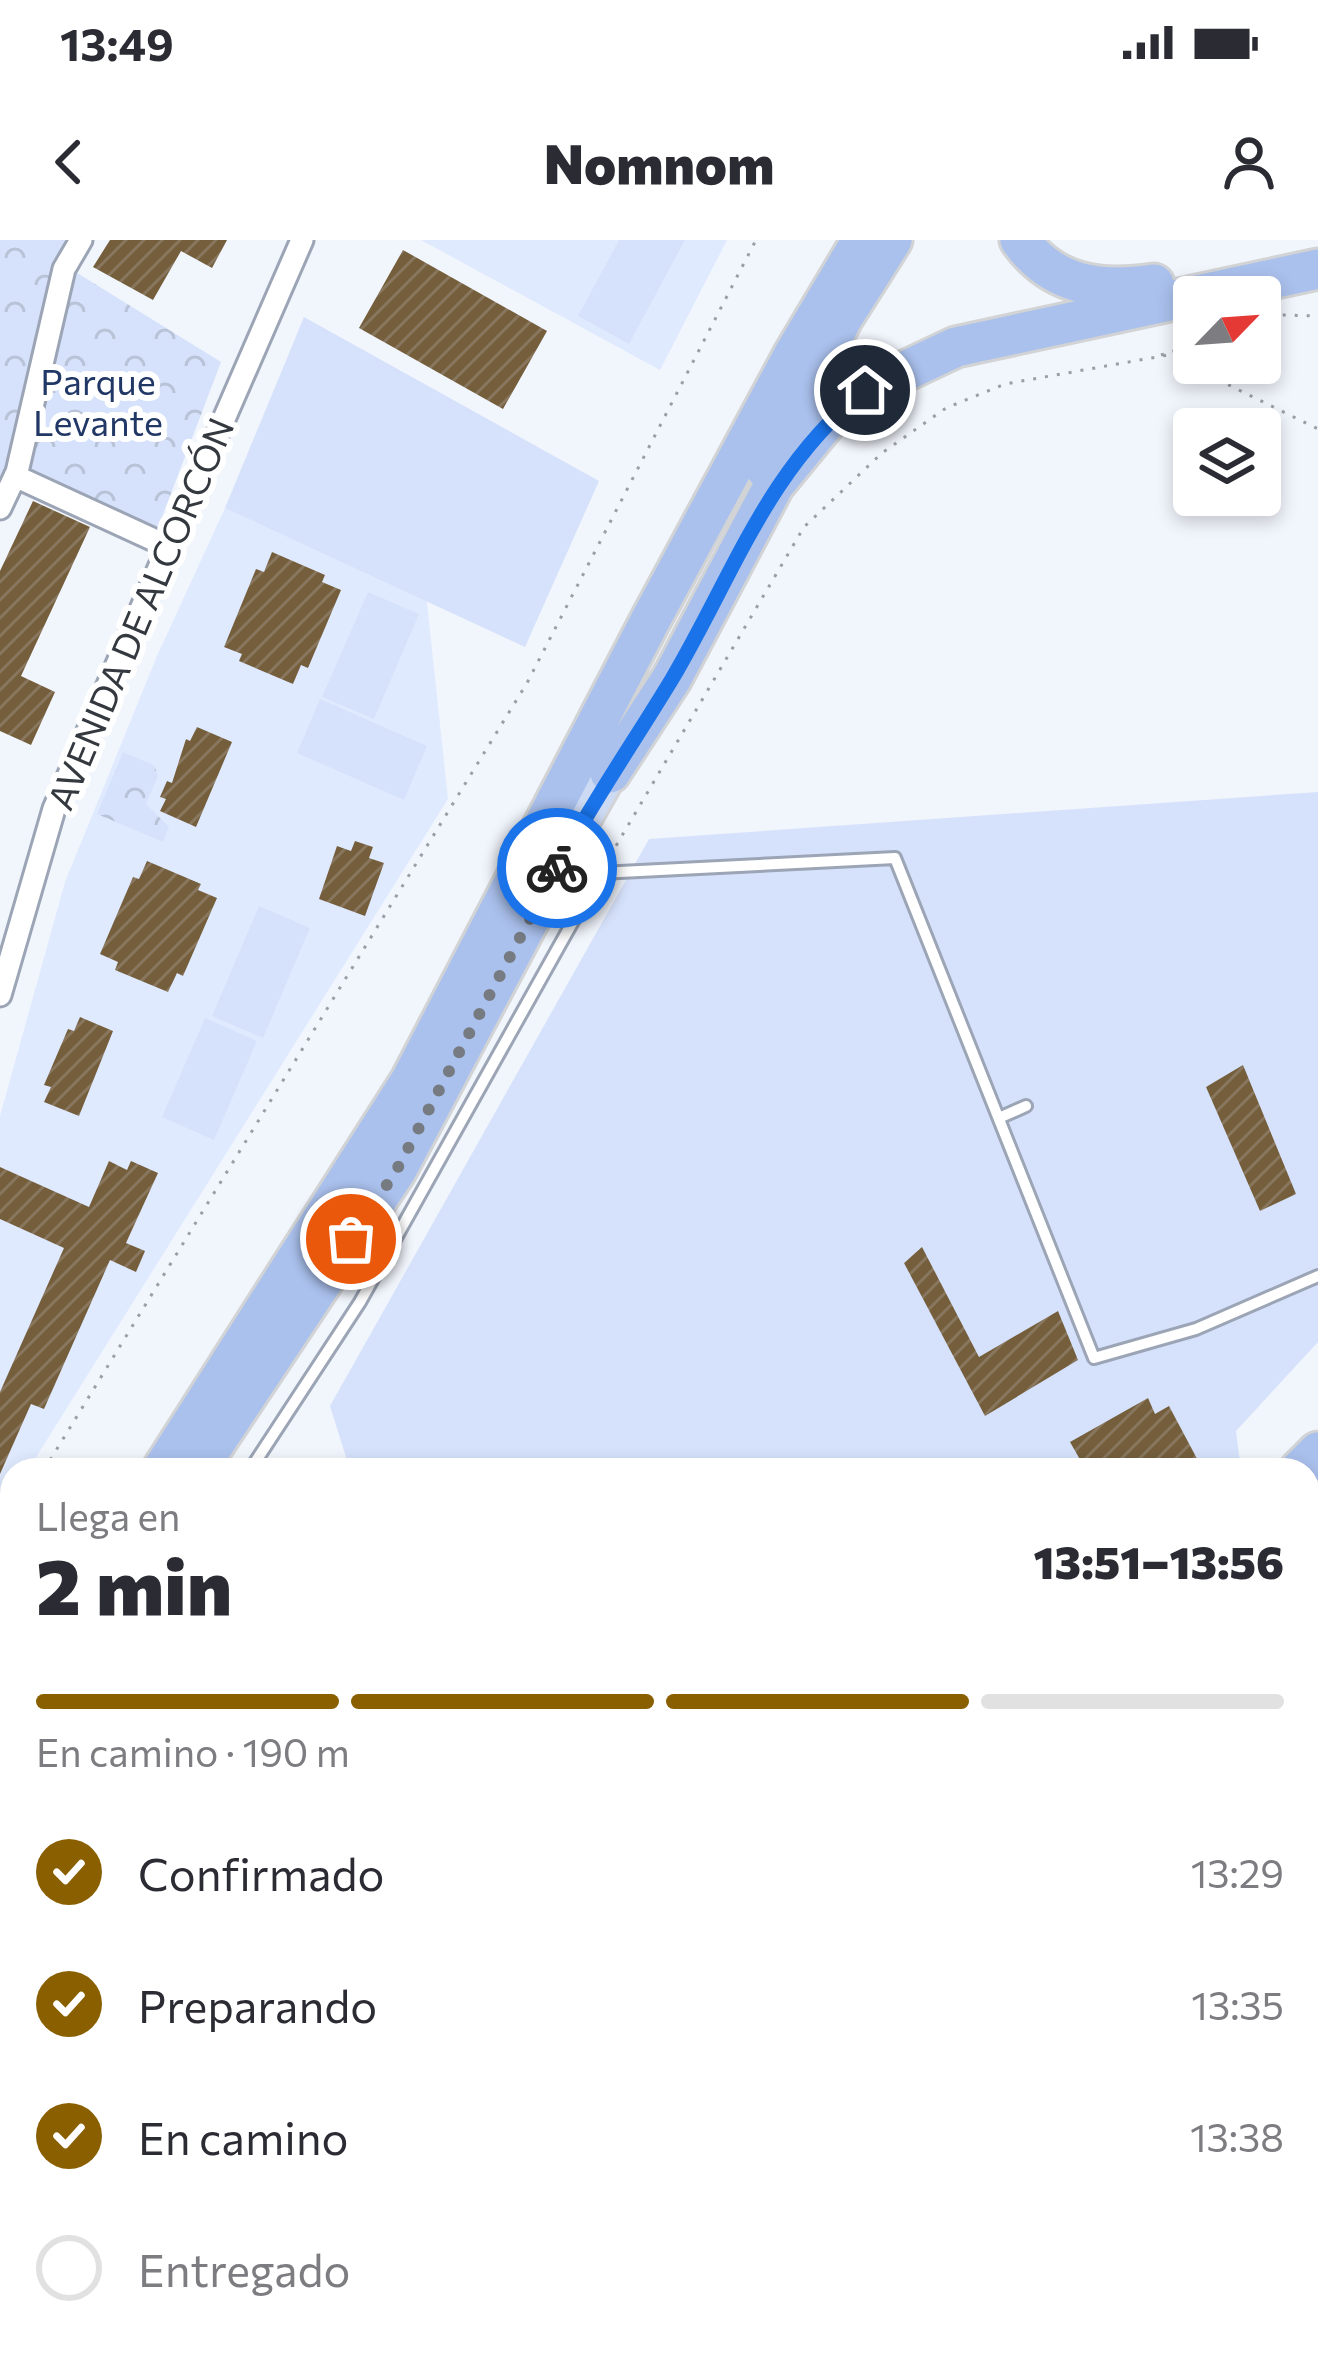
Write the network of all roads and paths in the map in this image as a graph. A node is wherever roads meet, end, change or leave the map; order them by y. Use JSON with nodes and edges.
{"nodes":[{"id":1,"x":81,"y":240,"type":"edge"},
{"id":2,"x":302,"y":240,"type":"edge"},
{"id":3,"x":756,"y":240,"type":"edge"},
{"id":4,"x":834,"y":240,"type":"edge"},
{"id":5,"x":862,"y":240,"type":"edge"},
{"id":6,"x":892,"y":240,"type":"edge"},
{"id":7,"x":1019,"y":240,"type":"edge"},
{"id":8,"x":1318,"y":251,"type":"edge"},
{"id":9,"x":1318,"y":269,"type":"edge"},
{"id":10,"x":1281,"y":316,"type":"edge"},
{"id":11,"x":1318,"y":316,"type":"edge"},
{"id":12,"x":1173,"y":352,"type":"edge"},
{"id":13,"x":1154,"y":358,"type":"junction"},
{"id":14,"x":1318,"y":429,"type":"edge"},
{"id":15,"x":15,"y":476,"type":"junction"},
{"id":16,"x":0,"y":508,"type":"edge"},
{"id":17,"x":166,"y":545,"type":"junction"},
{"id":18,"x":650,"y":621,"type":"junction"},
{"id":19,"x":610,"y":773,"type":"junction"},
{"id":20,"x":563,"y":856,"type":"joint"},
{"id":21,"x":600,"y":874,"type":"junction"},
{"id":22,"x":0,"y":994,"type":"edge"},
{"id":23,"x":1026,"y":1106,"type":"dead end"},
{"id":24,"x":999,"y":1118,"type":"junction"},
{"id":25,"x":1318,"y":1276,"type":"edge"},
{"id":26,"x":51,"y":1458,"type":"edge"},
{"id":27,"x":170,"y":1458,"type":"edge"},
{"id":28,"x":205,"y":1458,"type":"edge"},
{"id":29,"x":258,"y":1458,"type":"edge"},
{"id":30,"x":0,"y":1977,"type":"edge"},
{"id":31,"x":0,"y":2031,"type":"edge"}],
"edges":[{"from":1,"to":15,"type":"street"},
{"from":2,"to":17,"type":"street","name":"AVENIDA DE ALCORCÓN"},
{"from":3,"to":26,"type":"path"},
{"from":4,"to":18,"type":"highway"},
{"from":5,"to":18,"type":"highway"},
{"from":6,"to":19,"type":"highway"},
{"from":7,"to":8,"type":"highway"},
{"from":9,"to":19,"type":"highway"},
{"from":10,"to":11,"type":"path"},
{"from":12,"to":13,"type":"path"},
{"from":13,"to":14,"type":"path"},
{"from":13,"to":21,"type":"path"},
{"from":15,"to":16,"type":"street"},
{"from":15,"to":17,"type":"street"},
{"from":17,"to":22,"type":"street","name":"AVENIDA DE ALCORCÓN"},
{"from":18,"to":27,"type":"highway"},
{"from":19,"to":20,"type":"main road"},
{"from":20,"to":28,"type":"highway"},
{"from":21,"to":24,"type":"lane"},
{"from":21,"to":29,"type":"lane"},
{"from":23,"to":24,"type":"lane"},
{"from":24,"to":25,"type":"lane"},
{"from":30,"to":31,"type":"lane"}]}
